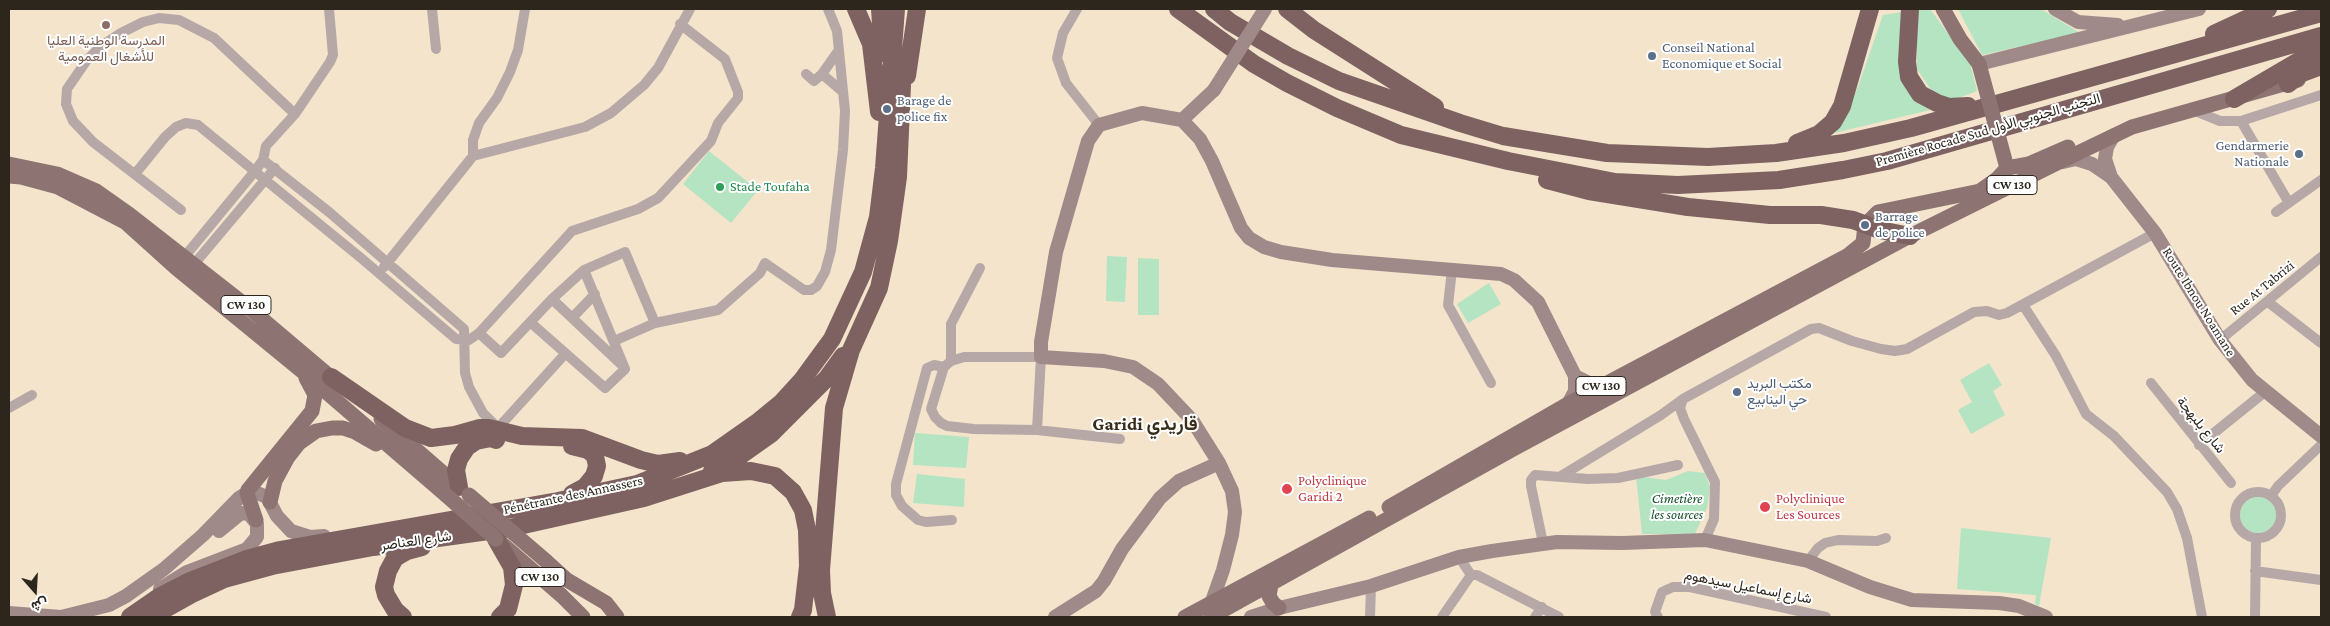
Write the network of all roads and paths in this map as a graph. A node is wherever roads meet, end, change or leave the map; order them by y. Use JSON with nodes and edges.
{"nodes":[{"id":1,"x":329,"y":9,"type":"edge"},
{"id":2,"x":432,"y":9,"type":"edge"},
{"id":3,"x":525,"y":9,"type":"edge"},
{"id":4,"x":690,"y":9,"type":"edge"},
{"id":5,"x":828,"y":9,"type":"edge"},
{"id":6,"x":856,"y":9,"type":"edge"},
{"id":7,"x":880,"y":9,"type":"edge"},
{"id":8,"x":896,"y":9,"type":"edge"},
{"id":9,"x":905,"y":9,"type":"edge"},
{"id":10,"x":917,"y":9,"type":"edge"},
{"id":11,"x":1077,"y":9,"type":"edge"},
{"id":12,"x":1165,"y":9,"type":"edge"},
{"id":13,"x":1178,"y":9,"type":"edge"},
{"id":14,"x":1214,"y":9,"type":"edge"},
{"id":15,"x":1265,"y":9,"type":"edge"},
{"id":16,"x":1288,"y":9,"type":"edge"},
{"id":17,"x":1870,"y":9,"type":"edge"},
{"id":18,"x":1910,"y":9,"type":"edge"},
{"id":19,"x":1943,"y":9,"type":"edge"},
{"id":20,"x":2055,"y":9,"type":"edge"},
{"id":21,"x":2199,"y":9,"type":"edge"},
{"id":22,"x":2268,"y":9,"type":"edge"},
{"id":23,"x":2321,"y":12,"type":"edge"},
{"id":24,"x":1193,"y":20,"type":"junction"},
{"id":25,"x":680,"y":24,"type":"junction"},
{"id":26,"x":2128,"y":26,"type":"junction"},
{"id":27,"x":2321,"y":36,"type":"edge"},
{"id":28,"x":2321,"y":48,"type":"edge"},
{"id":29,"x":436,"y":49,"type":"dead end"},
{"id":30,"x":839,"y":50,"type":"junction"},
{"id":31,"x":2170,"y":54,"type":"junction"},
{"id":32,"x":1979,"y":64,"type":"junction"},
{"id":33,"x":2321,"y":66,"type":"edge"},
{"id":34,"x":2321,"y":73,"type":"edge"},
{"id":35,"x":806,"y":74,"type":"dead end"},
{"id":36,"x":822,"y":74,"type":"junction"},
{"id":37,"x":2288,"y":84,"type":"junction"},
{"id":38,"x":843,"y":92,"type":"junction"},
{"id":39,"x":2321,"y":95,"type":"edge"},
{"id":40,"x":901,"y":96,"type":"junction"},
{"id":41,"x":2234,"y":99,"type":"junction"},
{"id":42,"x":2003,"y":103,"type":"junction"},
{"id":43,"x":887,"y":109,"type":"junction"},
{"id":44,"x":2193,"y":110,"type":"junction"},
{"id":45,"x":295,"y":114,"type":"junction"},
{"id":46,"x":1182,"y":120,"type":"junction"},
{"id":47,"x":2241,"y":121,"type":"junction"},
{"id":48,"x":1460,"y":123,"type":"junction"},
{"id":49,"x":1099,"y":125,"type":"junction"},
{"id":50,"x":2132,"y":127,"type":"junction"},
{"id":51,"x":1401,"y":134,"type":"junction"},
{"id":52,"x":2114,"y":135,"type":"junction"},
{"id":53,"x":1776,"y":153,"type":"junction"},
{"id":54,"x":472,"y":156,"type":"junction"},
{"id":55,"x":263,"y":160,"type":"junction"},
{"id":56,"x":9,"y":164,"type":"edge"},
{"id":57,"x":2055,"y":164,"type":"junction"},
{"id":58,"x":275,"y":168,"type":"junction"},
{"id":59,"x":884,"y":168,"type":"junction"},
{"id":60,"x":2007,"y":168,"type":"junction"},
{"id":61,"x":255,"y":171,"type":"junction"},
{"id":62,"x":135,"y":174,"type":"junction"},
{"id":63,"x":9,"y":176,"type":"edge"},
{"id":64,"x":2111,"y":177,"type":"junction"},
{"id":65,"x":265,"y":179,"type":"junction"},
{"id":66,"x":2321,"y":180,"type":"edge"},
{"id":67,"x":2288,"y":203,"type":"junction"},
{"id":68,"x":181,"y":210,"type":"dead end"},
{"id":69,"x":2276,"y":212,"type":"dead end"},
{"id":70,"x":1865,"y":225,"type":"junction"},
{"id":71,"x":2155,"y":233,"type":"junction"},
{"id":72,"x":1910,"y":236,"type":"junction"},
{"id":73,"x":2321,"y":257,"type":"edge"},
{"id":74,"x":388,"y":263,"type":"junction"},
{"id":75,"x":184,"y":267,"type":"junction"},
{"id":76,"x":980,"y":268,"type":"dead end"},
{"id":77,"x":584,"y":270,"type":"junction"},
{"id":78,"x":1452,"y":270,"type":"junction"},
{"id":79,"x":379,"y":273,"type":"junction"},
{"id":80,"x":595,"y":294,"type":"junction"},
{"id":81,"x":552,"y":300,"type":"junction"},
{"id":82,"x":2268,"y":302,"type":"junction"},
{"id":83,"x":2023,"y":305,"type":"junction"},
{"id":84,"x":572,"y":318,"type":"junction"},
{"id":85,"x":530,"y":322,"type":"junction"},
{"id":86,"x":655,"y":323,"type":"junction"},
{"id":87,"x":862,"y":323,"type":"junction"},
{"id":88,"x":480,"y":333,"type":"junction"},
{"id":89,"x":464,"y":340,"type":"junction"},
{"id":90,"x":2220,"y":340,"type":"junction"},
{"id":91,"x":614,"y":341,"type":"junction"},
{"id":92,"x":2321,"y":343,"type":"edge"},
{"id":93,"x":565,"y":354,"type":"junction"},
{"id":94,"x":1041,"y":357,"type":"junction"},
{"id":95,"x":947,"y":364,"type":"junction"},
{"id":96,"x":625,"y":369,"type":"junction"},
{"id":97,"x":303,"y":372,"type":"junction"},
{"id":98,"x":1575,"y":376,"type":"junction"},
{"id":99,"x":331,"y":377,"type":"junction"},
{"id":100,"x":1491,"y":383,"type":"dead end"},
{"id":101,"x":2151,"y":383,"type":"dead end"},
{"id":102,"x":1606,"y":384,"type":"junction"},
{"id":103,"x":2266,"y":390,"type":"junction"},
{"id":104,"x":32,"y":396,"type":"dead end"},
{"id":105,"x":1683,"y":399,"type":"junction"},
{"id":106,"x":1568,"y":404,"type":"junction"},
{"id":107,"x":9,"y":408,"type":"edge"},
{"id":108,"x":500,"y":430,"type":"junction"},
{"id":109,"x":1037,"y":430,"type":"junction"},
{"id":110,"x":2321,"y":436,"type":"edge"},
{"id":111,"x":1120,"y":439,"type":"dead end"},
{"id":112,"x":2199,"y":444,"type":"junction"},
{"id":113,"x":2321,"y":445,"type":"edge"},
{"id":114,"x":712,"y":454,"type":"junction"},
{"id":115,"x":404,"y":459,"type":"junction"},
{"id":116,"x":1220,"y":463,"type":"junction"},
{"id":117,"x":1678,"y":465,"type":"dead end"},
{"id":118,"x":1561,"y":476,"type":"junction"},
{"id":119,"x":2231,"y":483,"type":"dead end"},
{"id":120,"x":688,"y":484,"type":"junction"},
{"id":121,"x":458,"y":492,"type":"junction"},
{"id":122,"x":247,"y":493,"type":"junction"},
{"id":123,"x":2271,"y":496,"type":"junction"},
{"id":124,"x":558,"y":501,"type":"junction"},
{"id":125,"x":270,"y":502,"type":"junction"},
{"id":126,"x":256,"y":520,"type":"junction"},
{"id":127,"x":952,"y":520,"type":"dead end"},
{"id":128,"x":434,"y":522,"type":"junction"},
{"id":129,"x":503,"y":534,"type":"junction"},
{"id":130,"x":1886,"y":538,"type":"dead end"},
{"id":131,"x":2256,"y":538,"type":"junction"},
{"id":132,"x":1705,"y":540,"type":"junction"},
{"id":133,"x":1543,"y":543,"type":"junction"},
{"id":134,"x":1459,"y":558,"type":"junction"},
{"id":135,"x":1808,"y":561,"type":"junction"},
{"id":136,"x":1223,"y":570,"type":"junction"},
{"id":137,"x":2255,"y":571,"type":"junction"},
{"id":138,"x":1471,"y":575,"type":"junction"},
{"id":139,"x":2321,"y":580,"type":"edge"},
{"id":140,"x":1245,"y":585,"type":"junction"},
{"id":141,"x":1271,"y":585,"type":"junction"},
{"id":142,"x":1371,"y":586,"type":"junction"},
{"id":143,"x":602,"y":602,"type":"junction"},
{"id":144,"x":1542,"y":607,"type":"junction"},
{"id":145,"x":1279,"y":608,"type":"junction"},
{"id":146,"x":1211,"y":611,"type":"edge"},
{"id":147,"x":9,"y":613,"type":"edge"},
{"id":148,"x":615,"y":616,"type":"edge"},
{"id":149,"x":96,"y":617,"type":"edge"},
{"id":150,"x":126,"y":617,"type":"edge"},
{"id":151,"x":130,"y":617,"type":"edge"},
{"id":152,"x":151,"y":617,"type":"edge"},
{"id":153,"x":403,"y":617,"type":"edge"},
{"id":154,"x":500,"y":617,"type":"edge"},
{"id":155,"x":583,"y":617,"type":"edge"},
{"id":156,"x":800,"y":617,"type":"edge"},
{"id":157,"x":827,"y":617,"type":"edge"},
{"id":158,"x":1055,"y":617,"type":"edge"},
{"id":159,"x":1185,"y":617,"type":"edge"},
{"id":160,"x":1251,"y":617,"type":"edge"},
{"id":161,"x":1370,"y":617,"type":"edge"},
{"id":162,"x":1442,"y":617,"type":"edge"},
{"id":163,"x":1535,"y":617,"type":"edge"},
{"id":164,"x":1559,"y":617,"type":"edge"},
{"id":165,"x":1658,"y":617,"type":"edge"},
{"id":166,"x":1826,"y":617,"type":"edge"},
{"id":167,"x":2046,"y":617,"type":"edge"},
{"id":168,"x":2202,"y":617,"type":"edge"},
{"id":169,"x":2255,"y":617,"type":"edge"}],
"edges":[{"from":1,"to":45,"type":"street"},
{"from":2,"to":29,"type":"street"},
{"from":3,"to":54,"type":"street"},
{"from":4,"to":25,"type":"street"},
{"from":5,"to":30,"type":"street"},
{"from":6,"to":59,"type":"highway"},
{"from":7,"to":43,"type":"highway"},
{"from":8,"to":43,"type":"highway"},
{"from":9,"to":40,"type":"highway"},
{"from":10,"to":40,"type":"highway"},
{"from":11,"to":49,"type":"street"},
{"from":12,"to":24,"type":"highway"},
{"from":13,"to":24,"type":"highway","name":"Première Rocade Sud التجنب الجنوبي الأول"},
{"from":14,"to":48,"type":"highway","name":"Première Rocade Sud التجنب الجنوبي الأول"},
{"from":15,"to":46,"type":"street","bridge":true},
{"from":16,"to":48,"type":"highway"},
{"from":17,"to":53,"type":"highway"},
{"from":18,"to":42,"type":"highway"},
{"from":19,"to":32,"type":"main road"},
{"from":20,"to":26,"type":"street"},
{"from":21,"to":26,"type":"street"},
{"from":22,"to":31,"type":"highway"},
{"from":23,"to":31,"type":"highway","name":"Première Rocade Sud التجنب الجنوبي الأول"},
{"from":24,"to":51,"type":"highway","name":"Première Rocade Sud التجنب الجنوبي الأول"},
{"from":25,"to":54,"type":"street"},
{"from":25,"to":88,"type":"street"},
{"from":26,"to":32,"type":"street"},
{"from":27,"to":51,"type":"highway","name":"Première Rocade Sud التجنب الجنوبي الأول"},
{"from":28,"to":41,"type":"highway"},
{"from":30,"to":36,"type":"street"},
{"from":30,"to":38,"type":"street"},
{"from":31,"to":42,"type":"highway","name":"Première Rocade Sud التجنب الجنوبي الأول"},
{"from":32,"to":60,"type":"main road","bridge":true},
{"from":33,"to":37,"type":"highway"},
{"from":34,"to":37,"type":"main road"},
{"from":35,"to":36,"type":"street"},
{"from":36,"to":38,"type":"street"},
{"from":37,"to":41,"type":"main road"},
{"from":38,"to":86,"type":"street"},
{"from":39,"to":47,"type":"street"},
{"from":40,"to":87,"type":"highway"},
{"from":41,"to":44,"type":"main road"},
{"from":42,"to":53,"type":"highway","name":"Première Rocade Sud التجنب الجنوبي الأول"},
{"from":43,"to":59,"type":"highway","name":"Pénétrante des Annassers"},
{"from":44,"to":47,"type":"street"},
{"from":44,"to":50,"type":"main road"},
{"from":45,"to":55,"type":"street"},
{"from":45,"to":62,"type":"street"},
{"from":46,"to":49,"type":"street"},
{"from":46,"to":78,"type":"street"},
{"from":47,"to":67,"type":"street"},
{"from":48,"to":53,"type":"highway","name":"Première Rocade Sud التجنب الجنوبي الأول"},
{"from":49,"to":94,"type":"street"},
{"from":50,"to":52,"type":"main road"},
{"from":50,"to":60,"type":"main road"},
{"from":51,"to":70,"type":"highway"},
{"from":52,"to":57,"type":"main road","number":"CW 130"},
{"from":52,"to":64,"type":"street"},
{"from":54,"to":74,"type":"street"},
{"from":55,"to":58,"type":"street"},
{"from":55,"to":61,"type":"street"},
{"from":56,"to":75,"type":"main road","number":"CW 130"},
{"from":57,"to":64,"type":"street"},
{"from":57,"to":72,"type":"main road","number":"CW 130"},
{"from":58,"to":65,"type":"street"},
{"from":58,"to":74,"type":"street"},
{"from":59,"to":114,"type":"highway","name":"Pénétrante des Annassers"},
{"from":60,"to":70,"type":"main road","number":"CW 130"},
{"from":61,"to":62,"type":"street"},
{"from":61,"to":65,"type":"street"},
{"from":61,"to":75,"type":"street"},
{"from":62,"to":68,"type":"street"},
{"from":63,"to":75,"type":"main road","number":"CW 130"},
{"from":64,"to":71,"type":"street","name":"Route Ibnou Noamane"},
{"from":65,"to":75,"type":"street"},
{"from":65,"to":79,"type":"street"},
{"from":66,"to":67,"type":"street"},
{"from":67,"to":69,"type":"street"},
{"from":70,"to":72,"type":"highway"},
{"from":70,"to":102,"type":"main road","number":"CW 130"},
{"from":71,"to":83,"type":"street"},
{"from":71,"to":90,"type":"street","name":"Route Ibnou Noamane"},
{"from":72,"to":141,"type":"main road","number":"CW 130"},
{"from":73,"to":82,"type":"street","name":"Rue At Tabrizi"},
{"from":74,"to":79,"type":"street"},
{"from":74,"to":89,"type":"street"},
{"from":75,"to":97,"type":"main road","number":"CW 130"},
{"from":75,"to":99,"type":"main road","number":"CW 130"},
{"from":76,"to":95,"type":"street"},
{"from":77,"to":80,"type":"street"},
{"from":77,"to":81,"type":"street"},
{"from":77,"to":86,"type":"street"},
{"from":78,"to":98,"type":"street"},
{"from":78,"to":100,"type":"street"},
{"from":79,"to":89,"type":"street"},
{"from":80,"to":84,"type":"street"},
{"from":80,"to":91,"type":"street"},
{"from":81,"to":84,"type":"street"},
{"from":81,"to":85,"type":"street"},
{"from":82,"to":90,"type":"street","name":"Rue At Tabrizi"},
{"from":82,"to":92,"type":"street"},
{"from":83,"to":105,"type":"street"},
{"from":83,"to":168,"type":"street"},
{"from":84,"to":96,"type":"street"},
{"from":85,"to":88,"type":"street"},
{"from":85,"to":93,"type":"street"},
{"from":86,"to":91,"type":"street"},
{"from":87,"to":120,"type":"highway"},
{"from":87,"to":157,"type":"highway"},
{"from":88,"to":89,"type":"street"},
{"from":89,"to":108,"type":"street"},
{"from":90,"to":103,"type":"street","name":"Route Ibnou Noamane"},
{"from":91,"to":96,"type":"street"},
{"from":93,"to":96,"type":"street"},
{"from":93,"to":108,"type":"street"},
{"from":94,"to":95,"type":"street"},
{"from":94,"to":109,"type":"street"},
{"from":94,"to":116,"type":"street"},
{"from":95,"to":109,"type":"street"},
{"from":95,"to":127,"type":"street"},
{"from":97,"to":115,"type":"main road","number":"CW 130"},
{"from":97,"to":122,"type":"main road"},
{"from":98,"to":102,"type":"street"},
{"from":98,"to":106,"type":"street"},
{"from":99,"to":108,"type":"highway"},
{"from":99,"to":121,"type":"main road","number":"CW 130"},
{"from":101,"to":112,"type":"street","name":"شارع بلبهجة"},
{"from":102,"to":106,"type":"main road","number":"CW 130"},
{"from":103,"to":110,"type":"street","name":"Route Ibnou Noamane"},
{"from":103,"to":112,"type":"street"},
{"from":104,"to":107,"type":"street"},
{"from":105,"to":118,"type":"street"},
{"from":105,"to":132,"type":"street"},
{"from":106,"to":140,"type":"main road","number":"CW 130"},
{"from":108,"to":114,"type":"highway"},
{"from":109,"to":111,"type":"street"},
{"from":112,"to":119,"type":"street","name":"شارع بلبهجة"},
{"from":113,"to":123,"type":"street"},
{"from":114,"to":124,"type":"highway","name":"Pénétrante des Annassers"},
{"from":115,"to":121,"type":"main road","number":"CW 130"},
{"from":115,"to":125,"type":"main road"},
{"from":116,"to":136,"type":"street"},
{"from":116,"to":158,"type":"street"},
{"from":117,"to":118,"type":"street"},
{"from":118,"to":133,"type":"street"},
{"from":120,"to":129,"type":"highway","name":"شارع العناصر"},
{"from":120,"to":156,"type":"highway"},
{"from":121,"to":124,"type":"highway"},
{"from":121,"to":129,"type":"main road","number":"CW 130","bridge":true},
{"from":121,"to":143,"type":"main road","number":"CW 130","bridge":true},
{"from":122,"to":125,"type":"street"},
{"from":122,"to":126,"type":"main road"},
{"from":122,"to":147,"type":"street"},
{"from":123,"to":131,"type":"street"},
{"from":123,"to":131,"type":"street"},
{"from":124,"to":128,"type":"highway","name":"Pénétrante des Annassers"},
{"from":125,"to":128,"type":"street"},
{"from":126,"to":149,"type":"street"},
{"from":126,"to":150,"type":"street"},
{"from":128,"to":151,"type":"highway","name":"Pénétrante des Annassers"},
{"from":129,"to":152,"type":"highway","name":"شارع العناصر"},
{"from":129,"to":153,"type":"highway"},
{"from":129,"to":154,"type":"highway"},
{"from":129,"to":155,"type":"main road","number":"CW 130"},
{"from":130,"to":135,"type":"street"},
{"from":131,"to":137,"type":"street"},
{"from":132,"to":133,"type":"street"},
{"from":132,"to":135,"type":"street"},
{"from":133,"to":134,"type":"street"},
{"from":134,"to":138,"type":"street"},
{"from":134,"to":142,"type":"street"},
{"from":135,"to":167,"type":"street"},
{"from":136,"to":140,"type":"street"},
{"from":136,"to":146,"type":"street"},
{"from":137,"to":139,"type":"street"},
{"from":137,"to":169,"type":"street"},
{"from":138,"to":144,"type":"street"},
{"from":138,"to":162,"type":"street"},
{"from":140,"to":146,"type":"main road","number":"CW 130"},
{"from":141,"to":145,"type":"main road"},
{"from":141,"to":146,"type":"main road","number":"CW 130"},
{"from":142,"to":145,"type":"street"},
{"from":142,"to":161,"type":"street"},
{"from":143,"to":148,"type":"main road"},
{"from":143,"to":155,"type":"main road"},
{"from":144,"to":163,"type":"street"},
{"from":144,"to":164,"type":"street"},
{"from":145,"to":160,"type":"street"},
{"from":146,"to":159,"type":"main road","number":"CW 130"},
{"from":165,"to":166,"type":"street","name":"شارع إسماعيل سيدهوم"}]}
